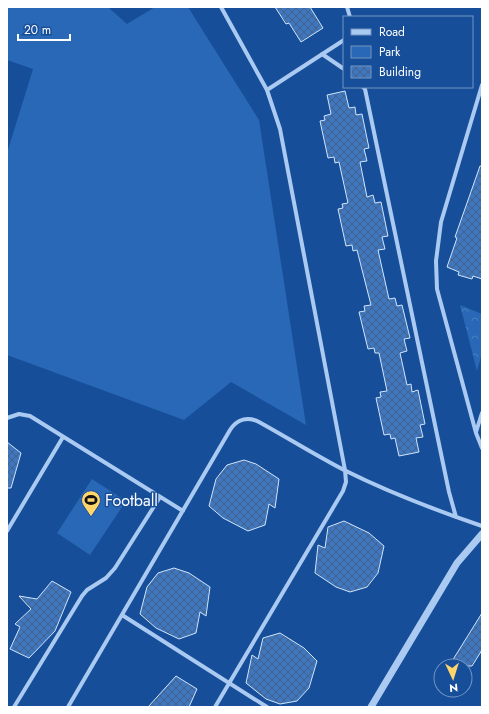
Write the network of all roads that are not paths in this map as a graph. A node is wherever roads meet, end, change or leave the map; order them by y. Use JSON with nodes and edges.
{"nodes":[{"id":1,"x":220,"y":7,"type":"edge"},
{"id":2,"x":343,"y":41,"type":"edge"},
{"id":3,"x":322,"y":54,"type":"junction"},
{"id":4,"x":343,"y":69,"type":"edge"},
{"id":5,"x":482,"y":85,"type":"edge"},
{"id":6,"x":364,"y":88,"type":"edge"},
{"id":7,"x":267,"y":90,"type":"junction"},
{"id":8,"x":482,"y":413,"type":"edge"},
{"id":9,"x":7,"y":418,"type":"edge"},
{"id":10,"x":476,"y":433,"type":"junction"},
{"id":11,"x":64,"y":437,"type":"junction"},
{"id":12,"x":482,"y":448,"type":"edge"},
{"id":13,"x":345,"y":470,"type":"junction"},
{"id":14,"x":160,"y":497,"type":"junction"},
{"id":15,"x":183,"y":511,"type":"junction"},
{"id":16,"x":456,"y":518,"type":"junction"},
{"id":17,"x":482,"y":526,"type":"edge"},
{"id":18,"x":7,"y":531,"type":"edge"},
{"id":19,"x":482,"y":534,"type":"edge"},
{"id":20,"x":122,"y":615,"type":"junction"},
{"id":21,"x":230,"y":683,"type":"junction"},
{"id":22,"x":14,"y":707,"type":"edge"},
{"id":23,"x":68,"y":707,"type":"edge"},
{"id":24,"x":215,"y":707,"type":"edge"},
{"id":25,"x":267,"y":707,"type":"edge"},
{"id":26,"x":371,"y":707,"type":"edge"}],
"edges":[{"from":1,"to":7,"type":"street"},
{"from":2,"to":3,"type":"street"},
{"from":3,"to":4,"type":"street"},
{"from":3,"to":7,"type":"street"},
{"from":5,"to":10,"type":"street"},
{"from":6,"to":16,"type":"street"},
{"from":7,"to":13,"type":"street"},
{"from":8,"to":10,"type":"street"},
{"from":9,"to":11,"type":"street"},
{"from":10,"to":12,"type":"street"},
{"from":11,"to":14,"type":"street"},
{"from":11,"to":18,"type":"street"},
{"from":13,"to":15,"type":"street"},
{"from":13,"to":16,"type":"street"},
{"from":13,"to":21,"type":"street"},
{"from":14,"to":15,"type":"street"},
{"from":14,"to":22,"type":"street"},
{"from":15,"to":20,"type":"street"},
{"from":16,"to":17,"type":"street"},
{"from":19,"to":26,"type":"street"},
{"from":20,"to":21,"type":"street"},
{"from":20,"to":23,"type":"street"},
{"from":21,"to":24,"type":"street"},
{"from":21,"to":25,"type":"street"}]}
